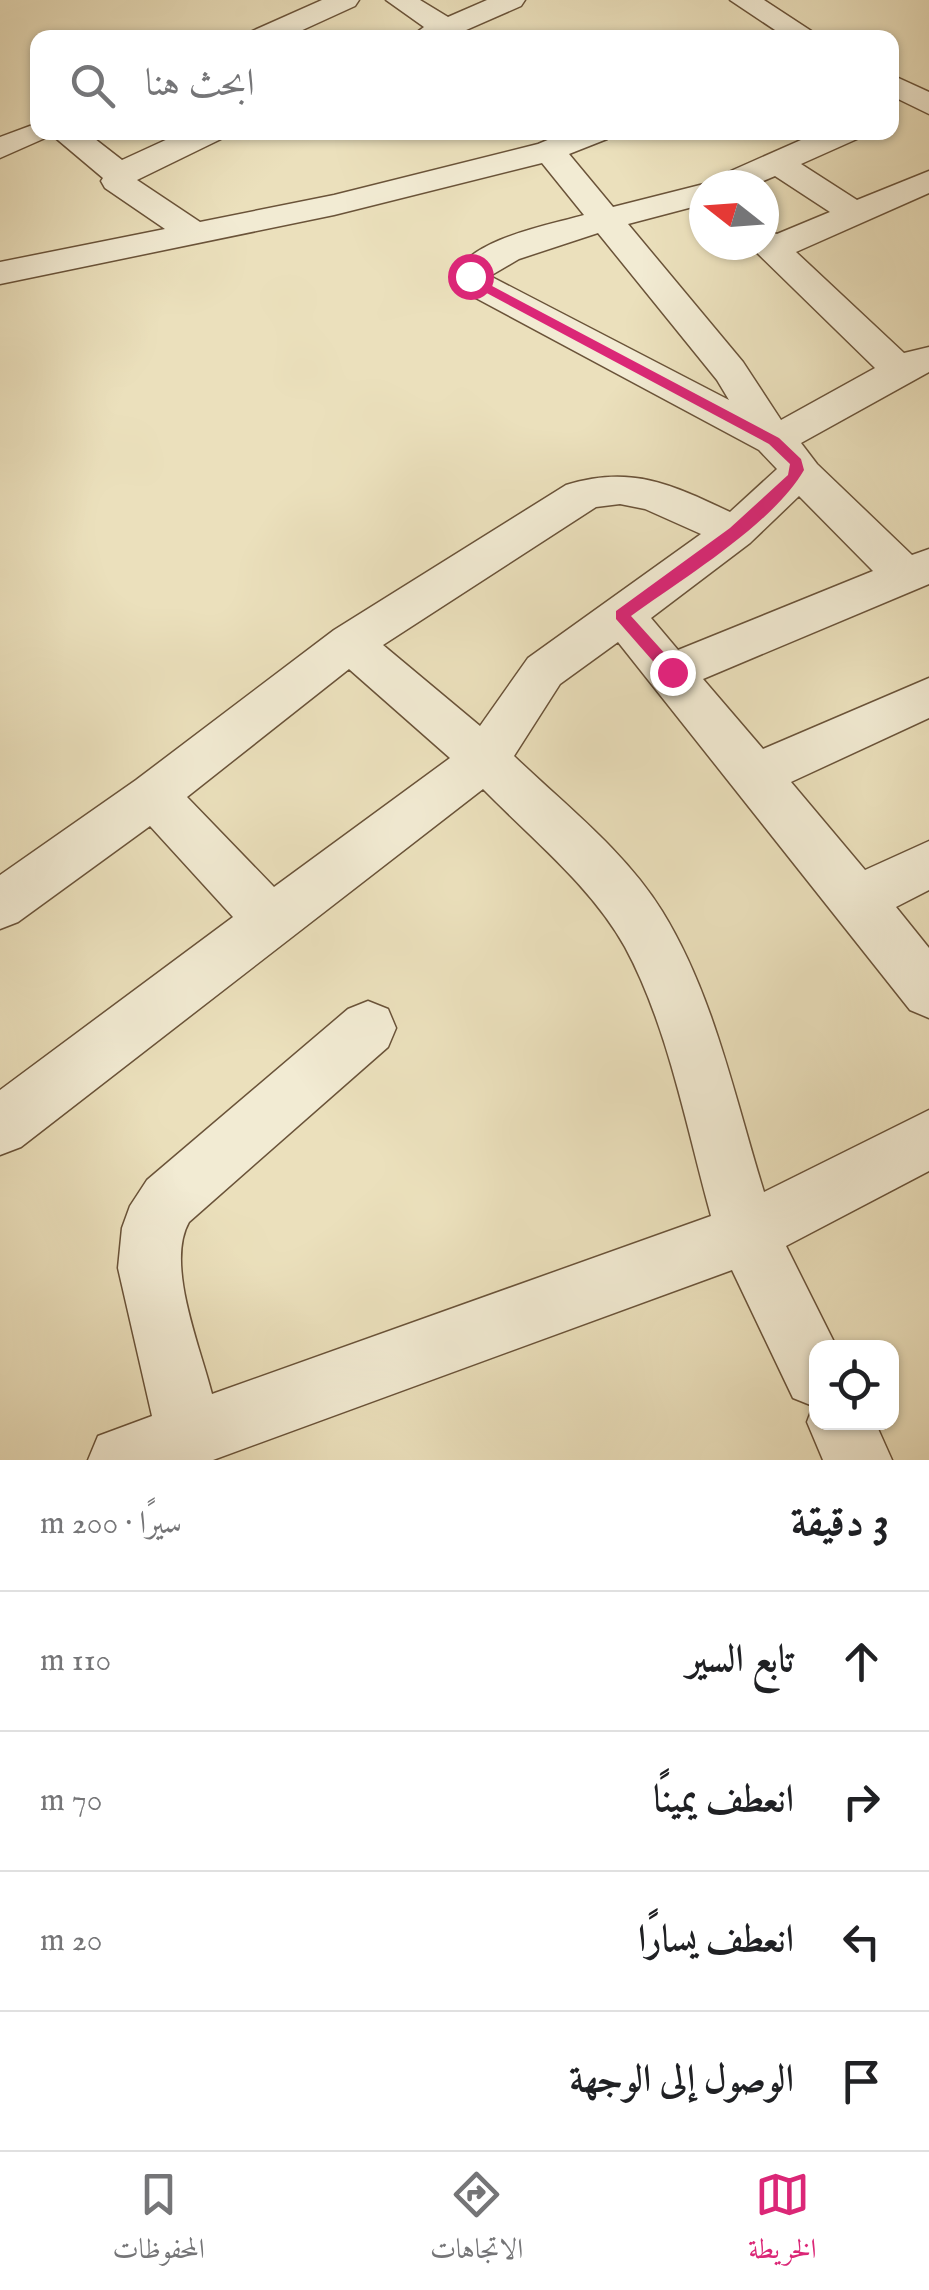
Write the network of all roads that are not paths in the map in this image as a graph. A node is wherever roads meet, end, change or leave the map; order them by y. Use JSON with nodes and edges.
{"nodes":[{"id":1,"x":345,"y":0,"type":"edge"},
{"id":2,"x":400,"y":0,"type":"edge"},
{"id":3,"x":512,"y":0,"type":"edge"},
{"id":4,"x":744,"y":0,"type":"edge"},
{"id":5,"x":278,"y":30,"type":"edge"},
{"id":6,"x":432,"y":30,"type":"edge"},
{"id":7,"x":439,"y":30,"type":"edge"},
{"id":8,"x":795,"y":30,"type":"edge"},
{"id":9,"x":30,"y":135,"type":"edge"},
{"id":10,"x":76,"y":140,"type":"edge"},
{"id":11,"x":191,"y":140,"type":"edge"},
{"id":12,"x":576,"y":140,"type":"edge"},
{"id":13,"x":828,"y":140,"type":"edge"},
{"id":14,"x":0,"y":148,"type":"edge"},
{"id":15,"x":549,"y":151,"type":"junction"},
{"id":16,"x":778,"y":163,"type":"junction"},
{"id":17,"x":762,"y":170,"type":"edge"},
{"id":18,"x":120,"y":176,"type":"junction"},
{"id":19,"x":929,"y":181,"type":"edge"},
{"id":20,"x":689,"y":198,"type":"edge"},
{"id":21,"x":855,"y":213,"type":"junction"},
{"id":22,"x":609,"y":220,"type":"junction"},
{"id":23,"x":197,"y":234,"type":"junction"},
{"id":24,"x":779,"y":241,"type":"edge"},
{"id":25,"x":779,"y":254,"type":"edge"},
{"id":26,"x":0,"y":273,"type":"edge"},
{"id":27,"x":915,"y":363,"type":"edge"},
{"id":28,"x":786,"y":456,"type":"junction"},
{"id":29,"x":735,"y":532,"type":"junction"},
{"id":30,"x":917,"y":571,"type":"edge"},
{"id":31,"x":622,"y":615,"type":"junction"},
{"id":32,"x":350,"y":642,"type":"junction"},
{"id":33,"x":672,"y":672,"type":"junction"},
{"id":34,"x":929,"y":697,"type":"edge"},
{"id":35,"x":485,"y":760,"type":"junction"},
{"id":36,"x":756,"y":775,"type":"junction"},
{"id":37,"x":153,"y":795,"type":"junction"},
{"id":38,"x":929,"y":864,"type":"edge"},
{"id":39,"x":858,"y":900,"type":"junction"},
{"id":40,"x":0,"y":904,"type":"edge"},
{"id":41,"x":270,"y":920,"type":"junction"},
{"id":42,"x":929,"y":991,"type":"edge"},
{"id":43,"x":368,"y":1028,"type":"dead end"},
{"id":44,"x":0,"y":1126,"type":"edge"},
{"id":45,"x":929,"y":1139,"type":"edge"},
{"id":46,"x":747,"y":1234,"type":"junction"},
{"id":47,"x":809,"y":1361,"type":"edge"},
{"id":48,"x":844,"y":1430,"type":"edge"},
{"id":49,"x":190,"y":1436,"type":"junction"},
{"id":50,"x":122,"y":1460,"type":"edge"},
{"id":51,"x":858,"y":1460,"type":"edge"}],
"edges":[{"from":1,"to":5,"type":"street"},
{"from":2,"to":6,"type":"street"},
{"from":3,"to":7,"type":"street"},
{"from":4,"to":8,"type":"street"},
{"from":9,"to":14,"type":"street"},
{"from":10,"to":18,"type":"street"},
{"from":11,"to":18,"type":"street"},
{"from":12,"to":15,"type":"street"},
{"from":13,"to":16,"type":"street"},
{"from":15,"to":22,"type":"street"},
{"from":15,"to":23,"type":"street"},
{"from":16,"to":17,"type":"street"},
{"from":16,"to":21,"type":"street"},
{"from":18,"to":23,"type":"street"},
{"from":19,"to":21,"type":"street"},
{"from":20,"to":22,"type":"street"},
{"from":21,"to":24,"type":"street"},
{"from":22,"to":28,"type":"street"},
{"from":22,"to":28,"type":"street"},
{"from":23,"to":26,"type":"street"},
{"from":25,"to":27,"type":"street"},
{"from":27,"to":28,"type":"street"},
{"from":28,"to":29,"type":"street"},
{"from":28,"to":30,"type":"street"},
{"from":29,"to":31,"type":"street"},
{"from":29,"to":32,"type":"street"},
{"from":30,"to":33,"type":"street"},
{"from":31,"to":33,"type":"street"},
{"from":31,"to":35,"type":"street"},
{"from":32,"to":35,"type":"street"},
{"from":32,"to":37,"type":"street"},
{"from":33,"to":36,"type":"street"},
{"from":34,"to":36,"type":"street"},
{"from":35,"to":41,"type":"street"},
{"from":35,"to":46,"type":"street"},
{"from":36,"to":39,"type":"street"},
{"from":37,"to":40,"type":"street"},
{"from":37,"to":41,"type":"street"},
{"from":38,"to":39,"type":"street"},
{"from":39,"to":42,"type":"street"},
{"from":41,"to":44,"type":"street"},
{"from":43,"to":49,"type":"street"},
{"from":45,"to":46,"type":"street"},
{"from":46,"to":47,"type":"street"},
{"from":46,"to":49,"type":"street"},
{"from":48,"to":51,"type":"street"},
{"from":49,"to":50,"type":"street"}]}
